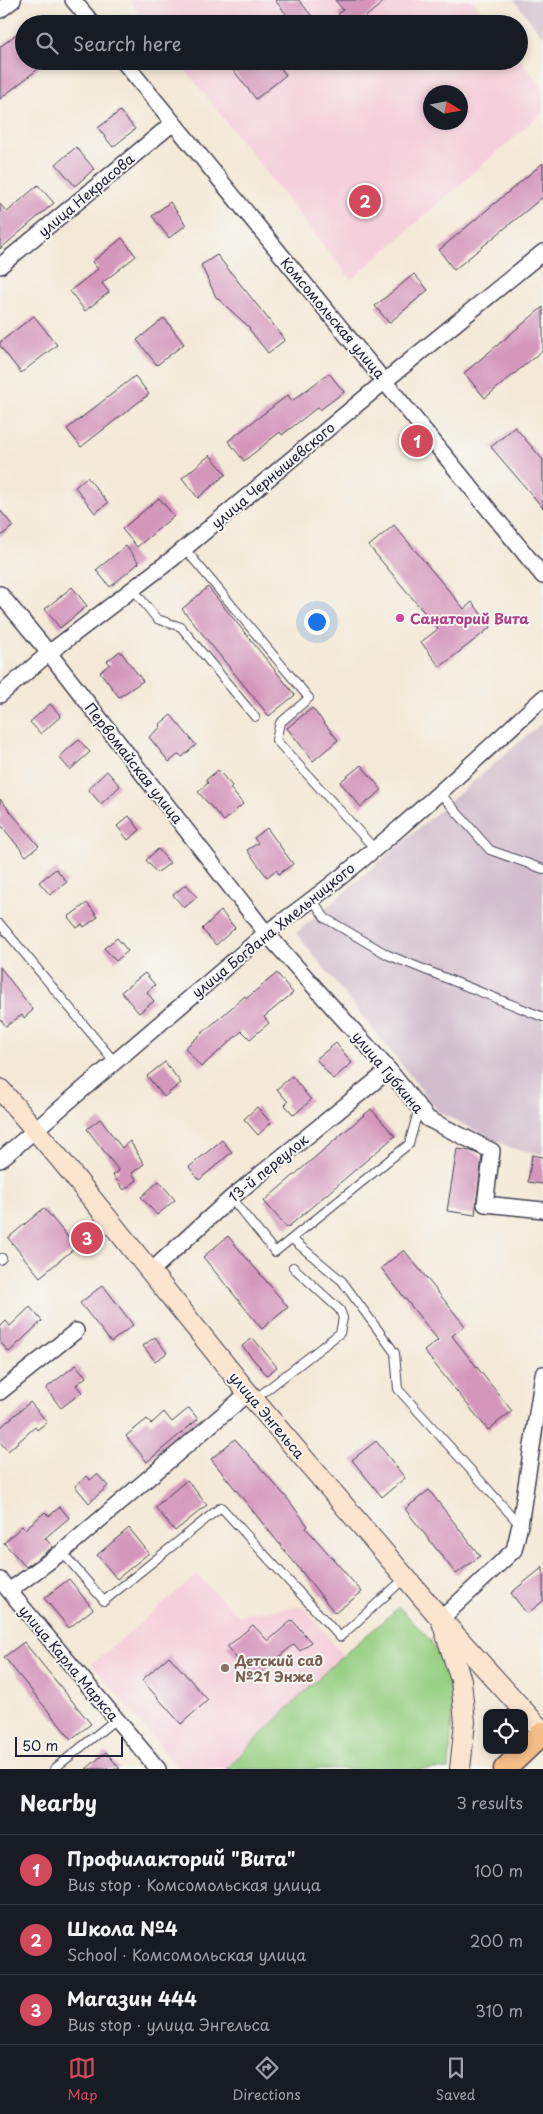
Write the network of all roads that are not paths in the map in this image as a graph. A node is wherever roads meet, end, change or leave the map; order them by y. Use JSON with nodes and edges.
{"nodes":[{"id":1,"x":13,"y":0,"type":"edge"},
{"id":2,"x":74,"y":0,"type":"edge"},
{"id":3,"x":0,"y":10,"type":"edge"},
{"id":4,"x":86,"y":15,"type":"edge"},
{"id":5,"x":130,"y":70,"type":"edge"},
{"id":6,"x":172,"y":123,"type":"junction"},
{"id":7,"x":543,"y":252,"type":"edge"},
{"id":8,"x":0,"y":266,"type":"edge"},
{"id":9,"x":385,"y":381,"type":"junction"},
{"id":10,"x":184,"y":548,"type":"junction"},
{"id":11,"x":543,"y":576,"type":"edge"},
{"id":12,"x":133,"y":589,"type":"junction"},
{"id":13,"x":0,"y":594,"type":"edge"},
{"id":14,"x":49,"y":653,"type":"junction"},
{"id":15,"x":0,"y":695,"type":"edge"},
{"id":16,"x":543,"y":698,"type":"edge"},
{"id":17,"x":255,"y":717,"type":"dead end"},
{"id":18,"x":440,"y":792,"type":"junction"},
{"id":19,"x":374,"y":848,"type":"junction"},
{"id":20,"x":543,"y":869,"type":"edge"},
{"id":21,"x":313,"y":900,"type":"junction"},
{"id":22,"x":0,"y":924,"type":"edge"},
{"id":23,"x":266,"y":933,"type":"junction"},
{"id":24,"x":543,"y":1017,"type":"edge"},
{"id":25,"x":114,"y":1061,"type":"junction"},
{"id":26,"x":389,"y":1070,"type":"junction"},
{"id":27,"x":0,"y":1089,"type":"edge"},
{"id":28,"x":419,"y":1108,"type":"junction"},
{"id":29,"x":35,"y":1131,"type":"junction"},
{"id":30,"x":0,"y":1160,"type":"edge"},
{"id":31,"x":231,"y":1198,"type":"junction"},
{"id":32,"x":543,"y":1210,"type":"edge"},
{"id":33,"x":292,"y":1238,"type":"junction"},
{"id":34,"x":293,"y":1267,"type":"dead end"},
{"id":35,"x":151,"y":1271,"type":"junction"},
{"id":36,"x":76,"y":1331,"type":"dead end"},
{"id":37,"x":543,"y":1374,"type":"edge"},
{"id":38,"x":0,"y":1392,"type":"edge"},
{"id":39,"x":251,"y":1397,"type":"junction"},
{"id":40,"x":520,"y":1525,"type":"junction"},
{"id":41,"x":62,"y":1552,"type":"junction"},
{"id":42,"x":406,"y":1577,"type":"junction"},
{"id":43,"x":5,"y":1585,"type":"edge"},
{"id":44,"x":440,"y":1618,"type":"junction"},
{"id":45,"x":116,"y":1719,"type":"junction"},
{"id":46,"x":543,"y":1733,"type":"edge"},
{"id":47,"x":514,"y":1765,"type":"edge"},
{"id":48,"x":54,"y":1769,"type":"edge"},
{"id":49,"x":158,"y":1769,"type":"edge"},
{"id":50,"x":460,"y":1769,"type":"edge"}],
"edges":[{"from":1,"to":3,"type":"street"},
{"from":2,"to":4,"type":"street"},
{"from":5,"to":6,"type":"street","name":"Комсомольская улица"},
{"from":6,"to":8,"type":"street","name":"улица Некрасова"},
{"from":6,"to":9,"type":"street","name":"Комсомольская улица"},
{"from":7,"to":9,"type":"street","name":"улица Чернышевского"},
{"from":9,"to":10,"type":"street","name":"улица Чернышевского"},
{"from":9,"to":11,"type":"street","name":"Комсомольская улица"},
{"from":10,"to":12,"type":"street","name":"улица Чернышевского"},
{"from":10,"to":19,"type":"lane"},
{"from":12,"to":14,"type":"street","name":"улица Чернышевского"},
{"from":12,"to":17,"type":"lane"},
{"from":13,"to":14,"type":"street","name":"Первомайская улица"},
{"from":14,"to":15,"type":"street","name":"улица Чернышевского"},
{"from":14,"to":23,"type":"street","name":"Первомайская улица"},
{"from":16,"to":18,"type":"street","name":"улица Богдана Хмельницкого"},
{"from":18,"to":19,"type":"street","name":"улица Богдана Хмельницкого"},
{"from":18,"to":20,"type":"lane"},
{"from":19,"to":21,"type":"street","name":"улица Богдана Хмельницкого"},
{"from":21,"to":23,"type":"street","name":"улица Богдана Хмельницкого"},
{"from":21,"to":24,"type":"lane"},
{"from":22,"to":25,"type":"lane"},
{"from":23,"to":25,"type":"street","name":"улица Богдана Хмельницкого"},
{"from":23,"to":26,"type":"street","name":"улица Губкина"},
{"from":25,"to":29,"type":"street","name":"улица Богдана Хмельницкого"},
{"from":26,"to":28,"type":"street","name":"улица Губкина"},
{"from":26,"to":31,"type":"street","name":"13-й переулок"},
{"from":27,"to":29,"type":"street","name":"улица Энгельса"},
{"from":28,"to":32,"type":"street","name":"улица Губкина"},
{"from":28,"to":33,"type":"lane"},
{"from":29,"to":30,"type":"street","name":"улица Богдана Хмельницкого"},
{"from":29,"to":35,"type":"street","name":"улица Энгельса"},
{"from":31,"to":33,"type":"lane"},
{"from":31,"to":35,"type":"street","name":"13-й переулок"},
{"from":33,"to":40,"type":"lane"},
{"from":34,"to":39,"type":"lane"},
{"from":35,"to":39,"type":"street","name":"улица Энгельса"},
{"from":36,"to":38,"type":"street"},
{"from":37,"to":40,"type":"street"},
{"from":39,"to":41,"type":"street"},
{"from":39,"to":42,"type":"street","name":"улица Энгельса"},
{"from":40,"to":44,"type":"street"},
{"from":41,"to":42,"type":"lane"},
{"from":41,"to":43,"type":"street"},
{"from":42,"to":44,"type":"street","name":"улица Энгельса"},
{"from":43,"to":45,"type":"street","name":"улица Карла Маркса"},
{"from":44,"to":46,"type":"street"},
{"from":44,"to":50,"type":"street","name":"улица Энгельса"},
{"from":45,"to":48,"type":"lane"},
{"from":45,"to":49,"type":"street","name":"улица Карла Маркса"},
{"from":46,"to":47,"type":"main road"}]}
